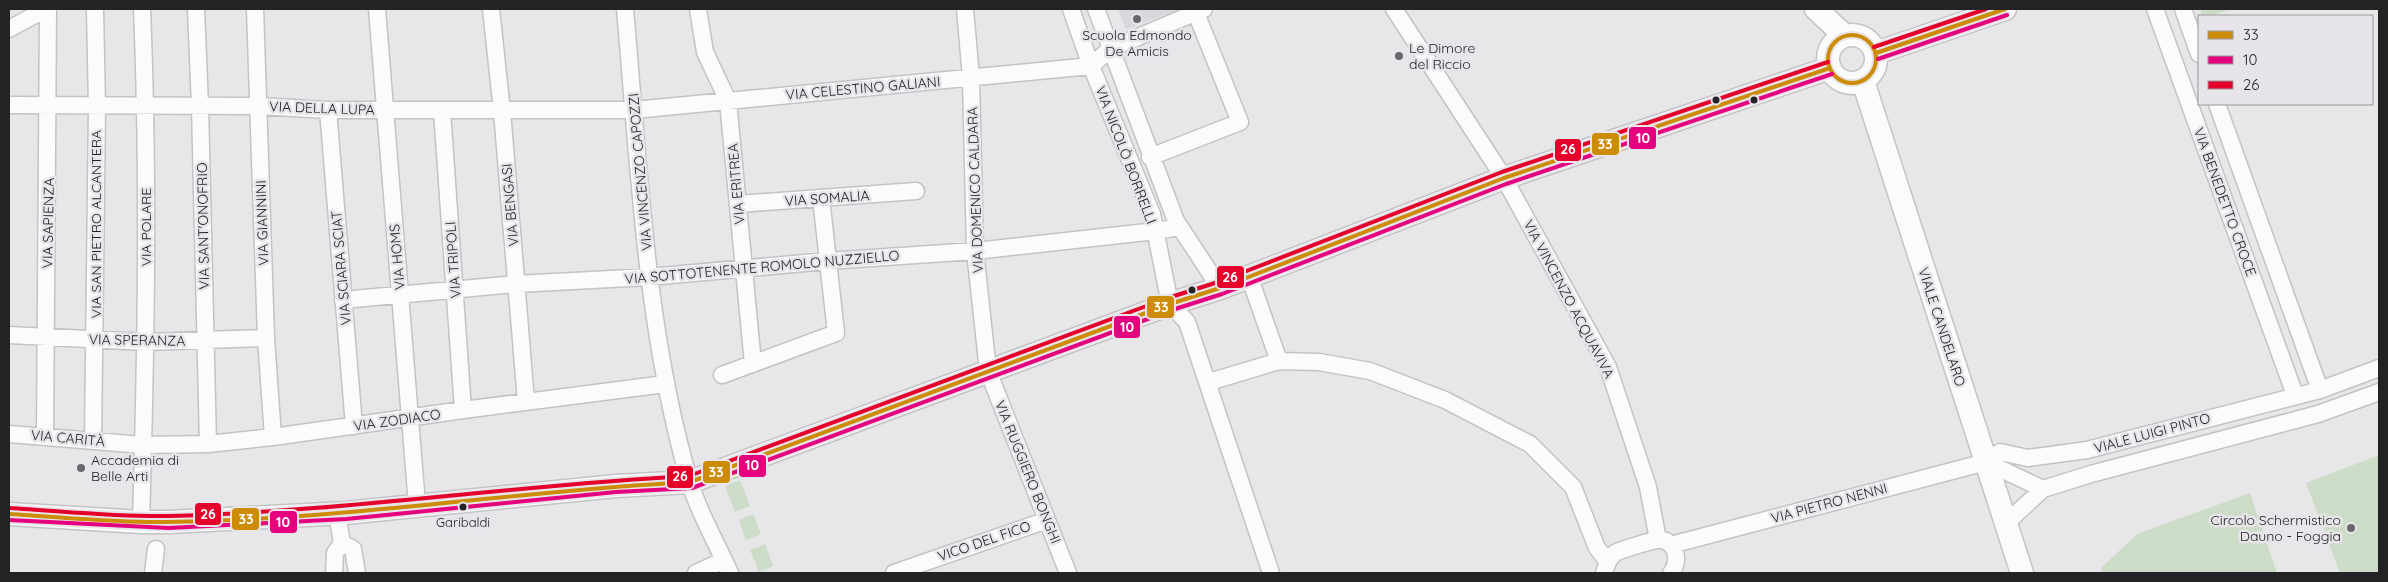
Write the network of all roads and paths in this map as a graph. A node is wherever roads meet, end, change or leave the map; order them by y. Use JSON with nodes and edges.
{"nodes":[{"id":1,"x":47,"y":9,"type":"edge"},
{"id":2,"x":95,"y":9,"type":"edge"},
{"id":3,"x":142,"y":9,"type":"edge"},
{"id":4,"x":196,"y":9,"type":"edge"},
{"id":5,"x":255,"y":9,"type":"edge"},
{"id":6,"x":377,"y":9,"type":"edge"},
{"id":7,"x":491,"y":9,"type":"edge"},
{"id":8,"x":625,"y":9,"type":"edge"},
{"id":9,"x":698,"y":9,"type":"edge"},
{"id":10,"x":965,"y":9,"type":"edge"},
{"id":11,"x":1071,"y":9,"type":"edge"},
{"id":12,"x":1096,"y":9,"type":"edge"},
{"id":13,"x":1394,"y":9,"type":"edge"},
{"id":14,"x":1816,"y":9,"type":"edge"},
{"id":15,"x":2005,"y":9,"type":"edge"},
{"id":16,"x":2155,"y":9,"type":"edge"},
{"id":17,"x":2183,"y":9,"type":"edge"},
{"id":18,"x":1200,"y":11,"type":"edge"},
{"id":19,"x":9,"y":29,"type":"edge"},
{"id":20,"x":1844,"y":36,"type":"junction"},
{"id":21,"x":1110,"y":49,"type":"junction"},
{"id":22,"x":2198,"y":51,"type":"edge"},
{"id":23,"x":1876,"y":53,"type":"junction"},
{"id":24,"x":1091,"y":66,"type":"junction"},
{"id":25,"x":1830,"y":68,"type":"junction"},
{"id":26,"x":971,"y":78,"type":"junction"},
{"id":27,"x":1863,"y":81,"type":"junction"},
{"id":28,"x":728,"y":101,"type":"junction"},
{"id":29,"x":2217,"y":105,"type":"edge"},
{"id":30,"x":9,"y":106,"type":"edge"},
{"id":31,"x":49,"y":106,"type":"junction"},
{"id":32,"x":97,"y":106,"type":"junction"},
{"id":33,"x":200,"y":106,"type":"junction"},
{"id":34,"x":259,"y":106,"type":"junction"},
{"id":35,"x":146,"y":107,"type":"junction"},
{"id":36,"x":328,"y":110,"type":"junction"},
{"id":37,"x":384,"y":110,"type":"junction"},
{"id":38,"x":502,"y":110,"type":"junction"},
{"id":39,"x":634,"y":110,"type":"junction"},
{"id":40,"x":442,"y":111,"type":"junction"},
{"id":41,"x":1150,"y":157,"type":"junction"},
{"id":42,"x":1504,"y":178,"type":"junction"},
{"id":43,"x":916,"y":191,"type":"dead end"},
{"id":44,"x":821,"y":198,"type":"junction"},
{"id":45,"x":738,"y":204,"type":"junction"},
{"id":46,"x":1179,"y":227,"type":"junction"},
{"id":47,"x":1156,"y":231,"type":"junction"},
{"id":48,"x":975,"y":251,"type":"junction"},
{"id":49,"x":827,"y":260,"type":"junction"},
{"id":50,"x":742,"y":268,"type":"junction"},
{"id":51,"x":1249,"y":276,"type":"junction"},
{"id":52,"x":650,"y":277,"type":"junction"},
{"id":53,"x":516,"y":284,"type":"junction"},
{"id":54,"x":1220,"y":288,"type":"junction"},
{"id":55,"x":455,"y":290,"type":"junction"},
{"id":56,"x":401,"y":294,"type":"junction"},
{"id":57,"x":343,"y":300,"type":"junction"},
{"id":58,"x":1170,"y":304,"type":"junction"},
{"id":59,"x":9,"y":334,"type":"edge"},
{"id":60,"x":46,"y":338,"type":"junction"},
{"id":61,"x":266,"y":338,"type":"junction"},
{"id":62,"x":95,"y":340,"type":"junction"},
{"id":63,"x":205,"y":340,"type":"junction"},
{"id":64,"x":146,"y":342,"type":"junction"},
{"id":65,"x":1279,"y":361,"type":"junction"},
{"id":66,"x":753,"y":364,"type":"junction"},
{"id":67,"x":2379,"y":368,"type":"edge"},
{"id":68,"x":988,"y":371,"type":"junction"},
{"id":69,"x":722,"y":375,"type":"dead end"},
{"id":70,"x":1209,"y":382,"type":"junction"},
{"id":71,"x":665,"y":384,"type":"junction"},
{"id":72,"x":2320,"y":390,"type":"junction"},
{"id":73,"x":2379,"y":392,"type":"edge"},
{"id":74,"x":2294,"y":395,"type":"junction"},
{"id":75,"x":526,"y":401,"type":"junction"},
{"id":76,"x":463,"y":410,"type":"junction"},
{"id":77,"x":2223,"y":414,"type":"junction"},
{"id":78,"x":408,"y":419,"type":"junction"},
{"id":79,"x":354,"y":426,"type":"junction"},
{"id":80,"x":9,"y":434,"type":"edge"},
{"id":81,"x":2234,"y":435,"type":"junction"},
{"id":82,"x":45,"y":436,"type":"junction"},
{"id":83,"x":273,"y":437,"type":"junction"},
{"id":84,"x":93,"y":440,"type":"junction"},
{"id":85,"x":135,"y":444,"type":"junction"},
{"id":86,"x":208,"y":444,"type":"junction"},
{"id":87,"x":1986,"y":462,"type":"junction"},
{"id":88,"x":690,"y":482,"type":"junction"},
{"id":89,"x":2043,"y":489,"type":"junction"},
{"id":90,"x":417,"y":505,"type":"junction"},
{"id":91,"x":337,"y":513,"type":"junction"},
{"id":92,"x":9,"y":514,"type":"edge"},
{"id":93,"x":1047,"y":520,"type":"junction"},
{"id":94,"x":140,"y":522,"type":"junction"},
{"id":95,"x":2006,"y":523,"type":"junction"},
{"id":96,"x":1664,"y":542,"type":"junction"},
{"id":97,"x":348,"y":546,"type":"junction"},
{"id":98,"x":156,"y":549,"type":"dead end"},
{"id":99,"x":727,"y":567,"type":"edge"},
{"id":100,"x":1606,"y":568,"type":"edge"},
{"id":101,"x":153,"y":573,"type":"edge"},
{"id":102,"x":334,"y":573,"type":"edge"},
{"id":103,"x":357,"y":573,"type":"edge"},
{"id":104,"x":696,"y":573,"type":"edge"},
{"id":105,"x":894,"y":573,"type":"edge"},
{"id":106,"x":1068,"y":573,"type":"edge"},
{"id":107,"x":1271,"y":573,"type":"edge"},
{"id":108,"x":1672,"y":573,"type":"edge"},
{"id":109,"x":2022,"y":573,"type":"edge"}],
"edges":[{"from":1,"to":19,"type":"street"},
{"from":1,"to":31,"type":"street","name":"VIA SAPIENZA"},
{"from":2,"to":32,"type":"street","name":"VIA SAN PIETRO ALCANTERA"},
{"from":3,"to":35,"type":"street","name":"VIA POLARE"},
{"from":4,"to":33,"type":"street","name":"VIA SANT'ONOFRIO"},
{"from":5,"to":34,"type":"street","name":"VIA GIANNINI"},
{"from":6,"to":37,"type":"street","name":"VIA HOMS"},
{"from":7,"to":38,"type":"street","name":"VIA BENGASI"},
{"from":8,"to":39,"type":"street","name":"VIA VINCENZO CAPOZZI"},
{"from":9,"to":28,"type":"street","name":"VIA ERITREA"},
{"from":10,"to":26,"type":"street","name":"VIA DOMENICO CALDARA"},
{"from":11,"to":24,"type":"street","name":"VIA NICOLÒ BORRELLI"},
{"from":12,"to":21,"type":"street","name":"VIA NICOLÒ BORRELLI"},
{"from":13,"to":42,"type":"street","name":"VIA VINCENZO ACQUAVIVA"},
{"from":14,"to":20,"type":"street"},
{"from":15,"to":23,"type":"street"},
{"from":16,"to":74,"type":"street","name":"VIA BENEDETTO CROCE"},
{"from":17,"to":22,"type":"street"},
{"from":18,"to":21,"type":"street"},
{"from":18,"to":41,"type":"street"},
{"from":20,"to":23,"type":"street"},
{"from":20,"to":25,"type":"street"},
{"from":21,"to":24,"type":"street"},
{"from":21,"to":41,"type":"street","name":"VIA NICOLÒ BORRELLI"},
{"from":23,"to":27,"type":"street"},
{"from":24,"to":26,"type":"street","name":"VIA CELESTINO GALIANI"},
{"from":24,"to":47,"type":"street","name":"VIA NICOLÒ BORRELLI"},
{"from":25,"to":27,"type":"street"},
{"from":25,"to":42,"type":"street"},
{"from":26,"to":28,"type":"street","name":"VIA CELESTINO GALIANI"},
{"from":26,"to":48,"type":"street","name":"VIA DOMENICO CALDARA"},
{"from":27,"to":87,"type":"street","name":"VIALE CANDELARO"},
{"from":28,"to":39,"type":"street","name":"VIA CELESTINO GALIANI"},
{"from":28,"to":45,"type":"street","name":"VIA ERITREA"},
{"from":29,"to":72,"type":"street","name":"VIA BENEDETTO CROCE"},
{"from":30,"to":31,"type":"street","name":"VIA DELLA LUPA"},
{"from":31,"to":32,"type":"street","name":"VIA DELLA LUPA"},
{"from":31,"to":60,"type":"street","name":"VIA SAPIENZA"},
{"from":32,"to":35,"type":"street","name":"VIA DELLA LUPA"},
{"from":32,"to":62,"type":"street","name":"VIA SAN PIETRO ALCANTERA"},
{"from":33,"to":34,"type":"street","name":"VIA DELLA LUPA"},
{"from":33,"to":35,"type":"street","name":"VIA DELLA LUPA"},
{"from":33,"to":63,"type":"street","name":"VIA SANT'ONOFRIO"},
{"from":34,"to":36,"type":"street","name":"VIA DELLA LUPA"},
{"from":34,"to":61,"type":"street","name":"VIA GIANNINI"},
{"from":35,"to":64,"type":"street","name":"VIA POLARE"},
{"from":36,"to":37,"type":"street","name":"VIA DELLA LUPA"},
{"from":36,"to":57,"type":"street","name":"VIA SCIARA SCIAT"},
{"from":37,"to":40,"type":"street","name":"VIA DELLA LUPA"},
{"from":37,"to":56,"type":"street","name":"VIA HOMS"},
{"from":38,"to":39,"type":"street","name":"VIA DELLA LUPA"},
{"from":38,"to":40,"type":"street","name":"VIA DELLA LUPA"},
{"from":38,"to":53,"type":"street","name":"VIA BENGASI"},
{"from":39,"to":52,"type":"street","name":"VIA VINCENZO CAPOZZI"},
{"from":40,"to":55,"type":"street","name":"VIA TRIPOLI"},
{"from":41,"to":46,"type":"street","name":"VIA NICOLÒ BORRELLI"},
{"from":42,"to":51,"type":"street"},
{"from":42,"to":96,"type":"street","name":"VIA VINCENZO ACQUAVIVA"},
{"from":43,"to":44,"type":"street","name":"VIA SOMALIA"},
{"from":44,"to":45,"type":"street","name":"VIA SOMALIA"},
{"from":44,"to":49,"type":"street"},
{"from":45,"to":50,"type":"street","name":"VIA ERITREA"},
{"from":46,"to":47,"type":"street","name":"VIA SOTTOTENENTE ROMOLO NUZZIELLO"},
{"from":46,"to":54,"type":"street","name":"VIA NICOLÒ BORRELLI"},
{"from":47,"to":48,"type":"street","name":"VIA SOTTOTENENTE ROMOLO NUZZIELLO"},
{"from":47,"to":58,"type":"street","name":"VIA NICOLÒ BORRELLI"},
{"from":48,"to":49,"type":"street","name":"VIA SOTTOTENENTE ROMOLO NUZZIELLO"},
{"from":48,"to":68,"type":"street","name":"VIA DOMENICO CALDARA"},
{"from":49,"to":50,"type":"street","name":"VIA SOTTOTENENTE ROMOLO NUZZIELLO"},
{"from":49,"to":66,"type":"street"},
{"from":50,"to":52,"type":"street","name":"VIA SOTTOTENENTE ROMOLO NUZZIELLO"},
{"from":50,"to":66,"type":"street","name":"VIA ERITREA"},
{"from":51,"to":54,"type":"street"},
{"from":51,"to":65,"type":"street"},
{"from":52,"to":53,"type":"street","name":"VIA SOTTOTENENTE ROMOLO NUZZIELLO"},
{"from":52,"to":71,"type":"street","name":"VIA VINCENZO CAPOZZI"},
{"from":53,"to":55,"type":"street","name":"VIA SOTTOTENENTE ROMOLO NUZZIELLO"},
{"from":53,"to":75,"type":"street","name":"VIA BENGASI"},
{"from":54,"to":58,"type":"street"},
{"from":55,"to":56,"type":"street","name":"VIA SOTTOTENENTE ROMOLO NUZZIELLO"},
{"from":55,"to":76,"type":"street","name":"VIA TRIPOLI"},
{"from":56,"to":57,"type":"street","name":"VIA SOTTOTENENTE ROMOLO NUZZIELLO"},
{"from":56,"to":78,"type":"street","name":"VIA HOMS"},
{"from":57,"to":79,"type":"street","name":"VIA SCIARA SCIAT"},
{"from":58,"to":68,"type":"street"},
{"from":58,"to":70,"type":"street"},
{"from":59,"to":60,"type":"street","name":"VIA SPERANZA"},
{"from":60,"to":62,"type":"street","name":"VIA SPERANZA"},
{"from":60,"to":82,"type":"street","name":"VIA SAPIENZA"},
{"from":61,"to":63,"type":"street","name":"VIA SPERANZA"},
{"from":61,"to":83,"type":"street","name":"VIA GIANNINI"},
{"from":62,"to":64,"type":"street","name":"VIA SPERANZA"},
{"from":62,"to":84,"type":"street","name":"VIA SAN PIETRO ALCANTERA"},
{"from":63,"to":64,"type":"street","name":"VIA SPERANZA"},
{"from":63,"to":86,"type":"street","name":"VIA SANT'ONOFRIO"},
{"from":64,"to":85,"type":"street","name":"VIA POLARE"},
{"from":65,"to":70,"type":"street"},
{"from":65,"to":100,"type":"street"},
{"from":66,"to":69,"type":"street"},
{"from":67,"to":72,"type":"street","name":"VIALE LUIGI PINTO"},
{"from":68,"to":88,"type":"street"},
{"from":68,"to":93,"type":"street","name":"VIA RUGGIERO BONGHI"},
{"from":70,"to":107,"type":"street"},
{"from":71,"to":75,"type":"street","name":"VIA ZODIACO"},
{"from":71,"to":88,"type":"street","name":"VIA VINCENZO CAPOZZI"},
{"from":72,"to":74,"type":"street","name":"VIALE LUIGI PINTO"},
{"from":73,"to":81,"type":"street","name":"VIALE LUIGI PINTO"},
{"from":74,"to":77,"type":"street","name":"VIALE LUIGI PINTO"},
{"from":75,"to":76,"type":"street","name":"VIA ZODIACO"},
{"from":76,"to":78,"type":"street","name":"VIA ZODIACO"},
{"from":77,"to":81,"type":"street"},
{"from":77,"to":87,"type":"street","name":"VIALE LUIGI PINTO"},
{"from":78,"to":79,"type":"street","name":"VIA ZODIACO"},
{"from":78,"to":90,"type":"street","name":"VIA HOMS"},
{"from":79,"to":83,"type":"street","name":"VIA ZODIACO"},
{"from":80,"to":82,"type":"street","name":"VIA CARITÀ"},
{"from":81,"to":89,"type":"street","name":"VIALE LUIGI PINTO"},
{"from":82,"to":84,"type":"street","name":"VIA CARITÀ"},
{"from":83,"to":86,"type":"street","name":"VIA ZODIACO"},
{"from":84,"to":85,"type":"street","name":"VIA CARITÀ"},
{"from":85,"to":86,"type":"street","name":"VIA ZODIACO"},
{"from":85,"to":94,"type":"street","name":"VIA POLARE"},
{"from":87,"to":89,"type":"street"},
{"from":87,"to":95,"type":"street","name":"VIALE CANDELARO"},
{"from":87,"to":96,"type":"street","name":"VIA PIETRO NENNI"},
{"from":88,"to":90,"type":"street"},
{"from":88,"to":99,"type":"street","name":"VIA VINCENZO CAPOZZI"},
{"from":89,"to":95,"type":"street","name":"VIALE LUIGI PINTO"},
{"from":90,"to":91,"type":"street"},
{"from":91,"to":94,"type":"street"},
{"from":91,"to":97,"type":"street"},
{"from":92,"to":94,"type":"street"},
{"from":93,"to":105,"type":"street","name":"VICO DEL FICO"},
{"from":93,"to":106,"type":"street","name":"VIA RUGGIERO BONGHI"},
{"from":95,"to":109,"type":"street","name":"VIALE CANDELARO"},
{"from":96,"to":100,"type":"street","name":"VIA PIETRO NENNI"},
{"from":96,"to":108,"type":"street","name":"VIA VINCENZO ACQUAVIVA"},
{"from":97,"to":102,"type":"street"},
{"from":97,"to":103,"type":"street"},
{"from":98,"to":101,"type":"street"},
{"from":99,"to":104,"type":"street"}]}
